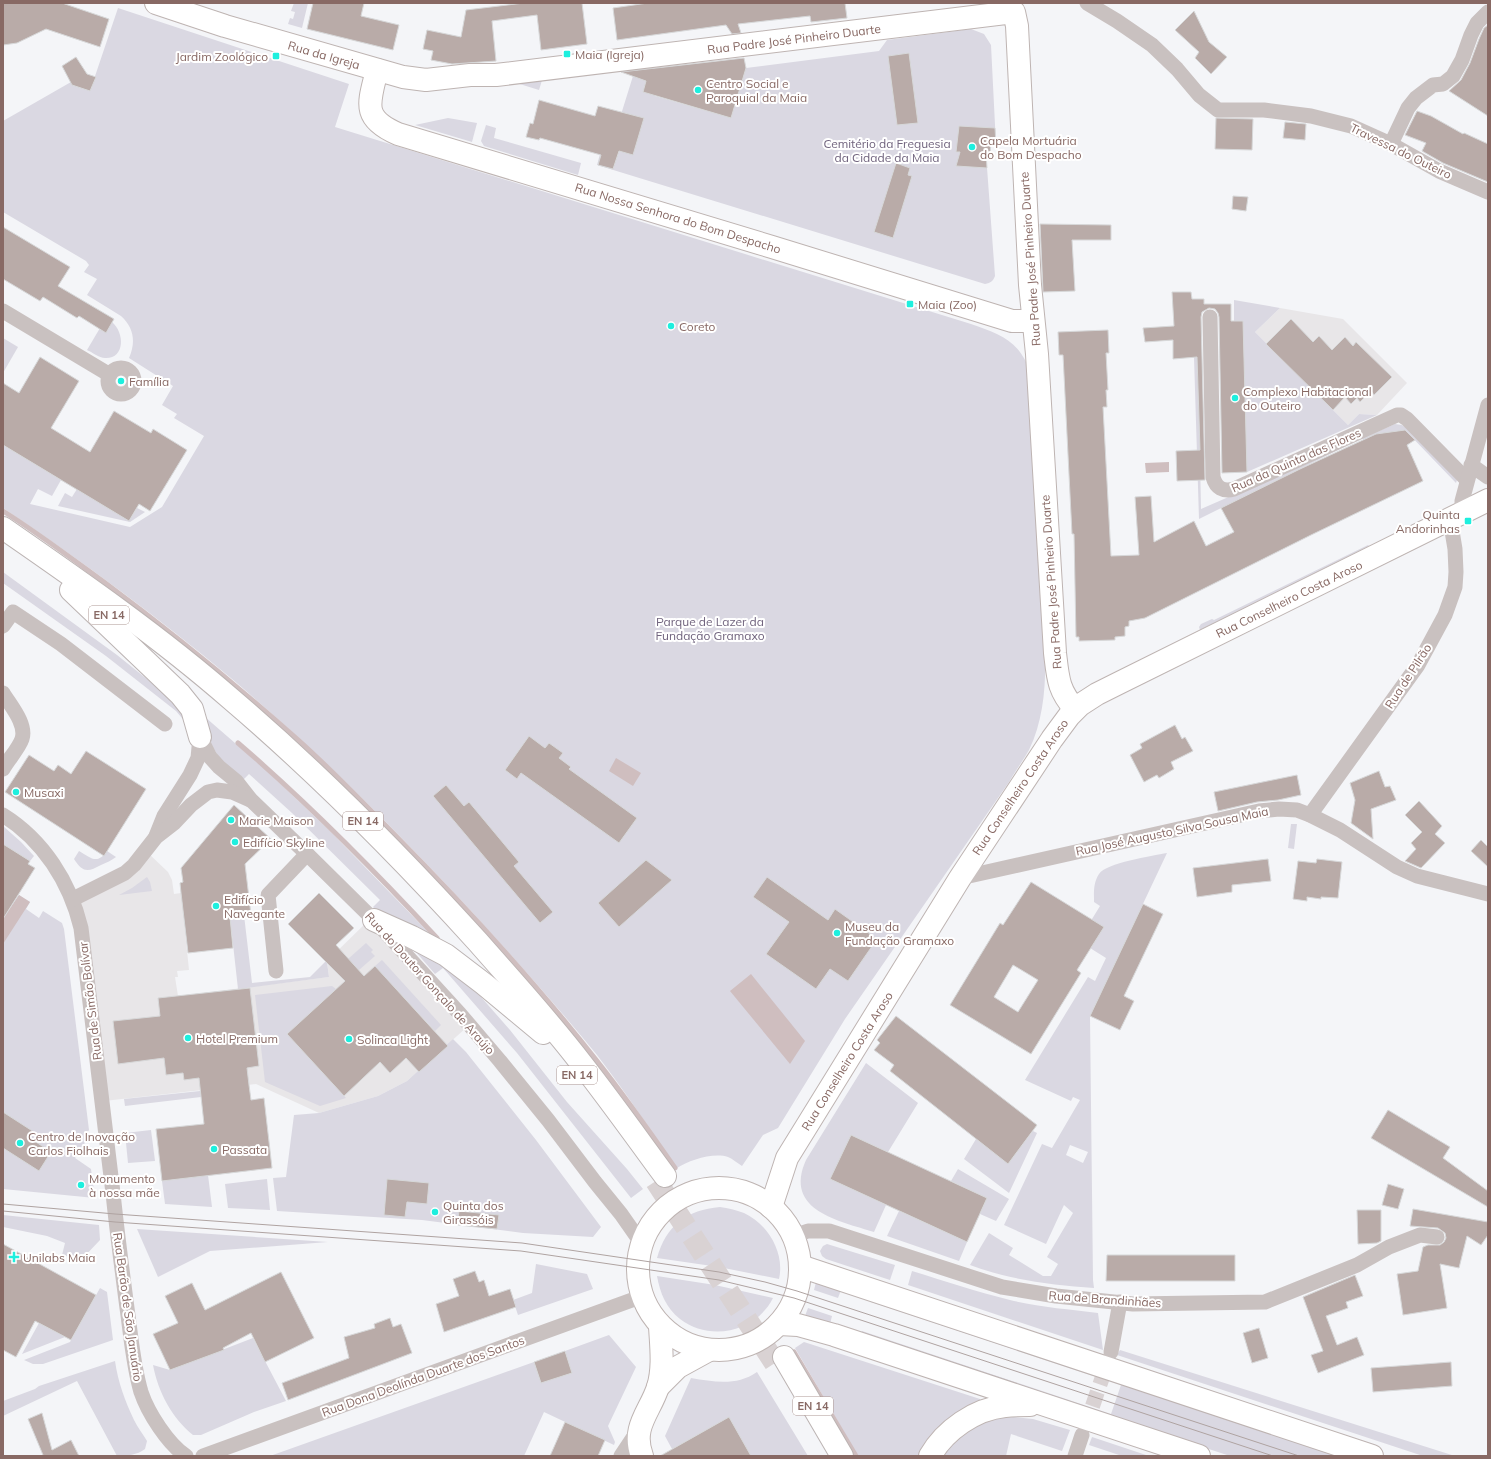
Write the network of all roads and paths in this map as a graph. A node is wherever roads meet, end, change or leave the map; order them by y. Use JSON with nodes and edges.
{"nodes":[{"id":1,"x":156,"y":3,"type":"edge"},
{"id":2,"x":1087,"y":3,"type":"edge"},
{"id":3,"x":1017,"y":6,"type":"edge"},
{"id":4,"x":194,"y":9,"type":"edge"},
{"id":5,"x":1488,"y":12,"type":"edge"},
{"id":6,"x":376,"y":70,"type":"junction"},
{"id":7,"x":496,"y":75,"type":"joint"},
{"id":8,"x":1391,"y":144,"type":"junction"},
{"id":9,"x":1488,"y":192,"type":"edge"},
{"id":10,"x":3,"y":311,"type":"edge"},
{"id":11,"x":1210,"y":317,"type":"dead end"},
{"id":12,"x":1033,"y":321,"type":"junction"},
{"id":13,"x":110,"y":375,"type":"dead end"},
{"id":14,"x":1488,"y":405,"type":"edge"},
{"id":15,"x":1471,"y":465,"type":"junction"},
{"id":16,"x":1488,"y":477,"type":"edge"},
{"id":17,"x":1467,"y":480,"type":"junction"},
{"id":18,"x":1488,"y":500,"type":"edge"},
{"id":19,"x":1456,"y":516,"type":"junction"},
{"id":20,"x":3,"y":528,"type":"edge"},
{"id":21,"x":3,"y":540,"type":"edge"},
{"id":22,"x":64,"y":583,"type":"junction"},
{"id":23,"x":3,"y":626,"type":"edge"},
{"id":24,"x":3,"y":693,"type":"edge"},
{"id":25,"x":1075,"y":709,"type":"junction"},
{"id":26,"x":165,"y":724,"type":"dead end"},
{"id":27,"x":200,"y":737,"type":"junction"},
{"id":28,"x":3,"y":769,"type":"edge"},
{"id":29,"x":250,"y":800,"type":"junction"},
{"id":30,"x":1310,"y":814,"type":"junction"},
{"id":31,"x":3,"y":815,"type":"edge"},
{"id":32,"x":156,"y":837,"type":"junction"},
{"id":33,"x":307,"y":854,"type":"junction"},
{"id":34,"x":960,"y":878,"type":"junction"},
{"id":35,"x":1488,"y":894,"type":"edge"},
{"id":36,"x":73,"y":899,"type":"junction"},
{"id":37,"x":374,"y":920,"type":"junction"},
{"id":38,"x":276,"y":971,"type":"dead end"},
{"id":39,"x":543,"y":1033,"type":"junction"},
{"id":40,"x":787,"y":1158,"type":"junction"},
{"id":41,"x":749,"y":1194,"type":"junction"},
{"id":42,"x":771,"y":1207,"type":"junction"},
{"id":43,"x":115,"y":1214,"type":"joint"},
{"id":44,"x":793,"y":1236,"type":"junction"},
{"id":45,"x":1437,"y":1236,"type":"dead end"},
{"id":46,"x":642,"y":1244,"type":"junction"},
{"id":47,"x":800,"y":1266,"type":"junction"},
{"id":48,"x":643,"y":1296,"type":"junction"},
{"id":49,"x":1120,"y":1302,"type":"junction"},
{"id":50,"x":779,"y":1324,"type":"junction"},
{"id":51,"x":660,"y":1326,"type":"junction"},
{"id":52,"x":709,"y":1350,"type":"junction"},
{"id":53,"x":1111,"y":1352,"type":"tunnel mouth"},
{"id":54,"x":658,"y":1387,"type":"junction"},
{"id":55,"x":1042,"y":1404,"type":"junction"},
{"id":56,"x":639,"y":1429,"type":"junction"},
{"id":57,"x":1082,"y":1435,"type":"tunnel mouth"},
{"id":58,"x":186,"y":1456,"type":"edge"},
{"id":59,"x":203,"y":1456,"type":"edge"},
{"id":60,"x":621,"y":1456,"type":"edge"},
{"id":61,"x":642,"y":1456,"type":"edge"},
{"id":62,"x":830,"y":1456,"type":"edge"},
{"id":63,"x":842,"y":1456,"type":"edge"},
{"id":64,"x":930,"y":1456,"type":"edge"},
{"id":65,"x":1075,"y":1456,"type":"edge"},
{"id":66,"x":1199,"y":1456,"type":"edge"},
{"id":67,"x":1372,"y":1456,"type":"edge"}],
"edges":[{"from":1,"to":4,"type":"main road","name":"Rua da Igreja"},
{"from":2,"to":8,"type":"street","name":"Travessa do Outeiro"},
{"from":3,"to":7,"type":"main road","name":"Rua Padre José Pinheiro Duarte"},
{"from":3,"to":12,"type":"main road","name":"Rua Padre José Pinheiro Duarte"},
{"from":4,"to":6,"type":"main road","name":"Rua da Igreja"},
{"from":5,"to":8,"type":"street"},
{"from":6,"to":7,"type":"main road","name":"Rua da Igreja"},
{"from":6,"to":12,"type":"main road","name":"Rua Nossa Senhora do Bom Despacho"},
{"from":8,"to":9,"type":"street","name":"Travessa do Outeiro"},
{"from":10,"to":13,"type":"street"},
{"from":11,"to":17,"type":"street","name":"Rua da Quinta das Flores"},
{"from":12,"to":25,"type":"main road","name":"Rua Padre José Pinheiro Duarte"},
{"from":14,"to":15,"type":"street","name":"Rua de Pilrão"},
{"from":15,"to":16,"type":"street"},
{"from":15,"to":17,"type":"street","name":"Rua de Pilrão"},
{"from":17,"to":19,"type":"street","name":"Rua de Pilrão"},
{"from":18,"to":19,"type":"main road","name":"Rua Conselheiro Costa Aroso"},
{"from":19,"to":25,"type":"main road","name":"Rua Conselheiro Costa Aroso"},
{"from":19,"to":30,"type":"street","name":"Rua de Pilrão"},
{"from":20,"to":39,"type":"main road","number":"EN 14"},
{"from":21,"to":22,"type":"main road","number":"EN 14"},
{"from":22,"to":27,"type":"main road"},
{"from":22,"to":39,"type":"main road","number":"EN 14"},
{"from":23,"to":26,"type":"street"},
{"from":24,"to":28,"type":"street"},
{"from":25,"to":34,"type":"main road","name":"Rua Conselheiro Costa Aroso"},
{"from":27,"to":29,"type":"street","name":"Rua do Doutor Gonçalo de Araújo"},
{"from":27,"to":32,"type":"street"},
{"from":29,"to":32,"type":"street"},
{"from":29,"to":33,"type":"street","name":"Rua do Doutor Gonçalo de Araújo"},
{"from":30,"to":34,"type":"street","name":"Rua José Augusto Silva Sousa Maia"},
{"from":30,"to":35,"type":"street","name":"Rua José Augusto Silva Sousa Maia"},
{"from":31,"to":36,"type":"street","name":"Rua de Simão Bolívar"},
{"from":32,"to":36,"type":"street"},
{"from":33,"to":37,"type":"street","name":"Rua do Doutor Gonçalo de Araújo"},
{"from":33,"to":38,"type":"street"},
{"from":34,"to":40,"type":"main road","name":"Rua Conselheiro Costa Aroso"},
{"from":36,"to":43,"type":"street","name":"Rua de Simão Bolívar"},
{"from":37,"to":39,"type":"main road"},
{"from":37,"to":46,"type":"street","name":"Rua do Doutor Gonçalo de Araújo"},
{"from":40,"to":41,"type":"main road","name":"Rua Conselheiro Costa Aroso"},
{"from":40,"to":42,"type":"main road","name":"Rua Conselheiro Costa Aroso"},
{"from":41,"to":42,"type":"main road"},
{"from":41,"to":46,"type":"main road"},
{"from":42,"to":44,"type":"main road"},
{"from":43,"to":58,"type":"street","name":"Rua Barão de São Januário"},
{"from":44,"to":47,"type":"main road"},
{"from":44,"to":49,"type":"street","name":"Rua de Brandinhães"},
{"from":45,"to":49,"type":"street","name":"Rua de Brandinhães"},
{"from":46,"to":48,"type":"main road"},
{"from":47,"to":50,"type":"main road"},
{"from":47,"to":67,"type":"main road"},
{"from":48,"to":51,"type":"main road"},
{"from":48,"to":59,"type":"street","name":"Rua Dona Deolínda Duarte dos Santos"},
{"from":49,"to":53,"type":"street"},
{"from":50,"to":52,"type":"main road"},
{"from":50,"to":55,"type":"main road"},
{"from":51,"to":52,"type":"main road"},
{"from":51,"to":54,"type":"main road"},
{"from":52,"to":54,"type":"main road"},
{"from":54,"to":56,"type":"main road"},
{"from":55,"to":64,"type":"main road"},
{"from":55,"to":66,"type":"main road"},
{"from":56,"to":60,"type":"street"},
{"from":56,"to":61,"type":"main road"},
{"from":57,"to":65,"type":"street"},
{"from":62,"to":63,"type":"main road","number":"EN 14"}]}
